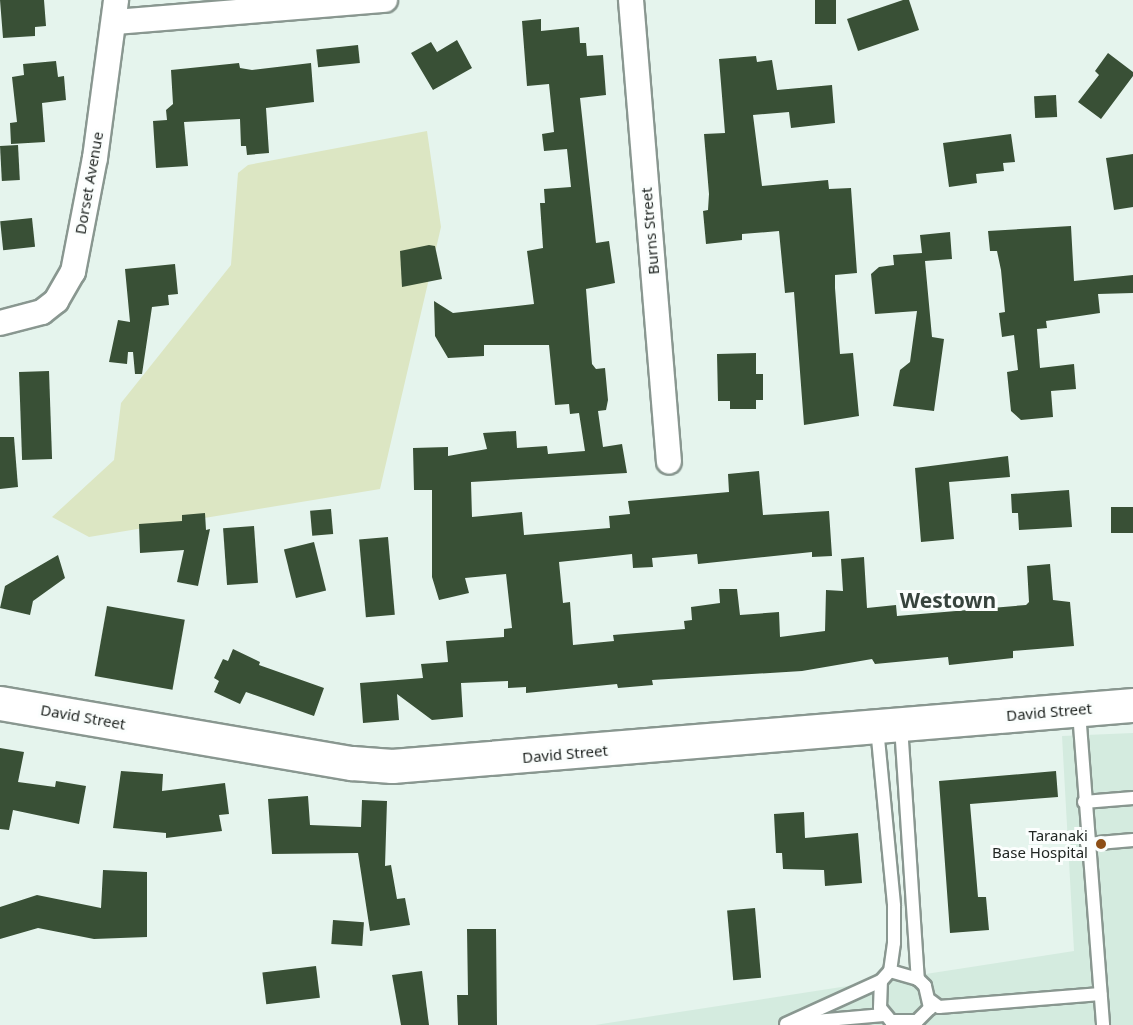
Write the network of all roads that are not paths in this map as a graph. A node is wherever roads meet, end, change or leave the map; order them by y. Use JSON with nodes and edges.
{"nodes":[{"id":1,"x":385,"y":0,"type":"edge"},
{"id":2,"x":631,"y":0,"type":"edge"},
{"id":3,"x":116,"y":11,"type":"edge"},
{"id":4,"x":0,"y":323,"type":"edge"},
{"id":5,"x":669,"y":461,"type":"dead end"},
{"id":6,"x":0,"y":703,"type":"edge"},
{"id":7,"x":1133,"y":705,"type":"edge"},
{"id":8,"x":1079,"y":709,"type":"junction"},
{"id":9,"x":889,"y":727,"type":"junction"},
{"id":10,"x":1133,"y":798,"type":"edge"},
{"id":11,"x":1084,"y":802,"type":"junction"},
{"id":12,"x":1133,"y":840,"type":"edge"},
{"id":13,"x":1088,"y":844,"type":"junction"},
{"id":14,"x":890,"y":971,"type":"junction"},
{"id":15,"x":918,"y":979,"type":"junction"},
{"id":16,"x":880,"y":981,"type":"junction"},
{"id":17,"x":1100,"y":994,"type":"junction"},
{"id":18,"x":931,"y":1001,"type":"junction"},
{"id":19,"x":884,"y":1015,"type":"junction"},
{"id":20,"x":784,"y":1024,"type":"edge"},
{"id":21,"x":1102,"y":1025,"type":"edge"}],
"edges":[{"from":1,"to":3,"type":"street"},
{"from":2,"to":5,"type":"street","name":"Burns Street"},
{"from":3,"to":4,"type":"street","name":"Dorset Avenue"},
{"from":6,"to":9,"type":"street","name":"David Street"},
{"from":7,"to":8,"type":"street","name":"David Street"},
{"from":8,"to":9,"type":"street","name":"David Street"},
{"from":8,"to":11,"type":"lane"},
{"from":9,"to":14,"type":"lane"},
{"from":9,"to":15,"type":"lane"},
{"from":10,"to":11,"type":"lane"},
{"from":11,"to":13,"type":"lane"},
{"from":12,"to":13,"type":"lane"},
{"from":13,"to":17,"type":"lane"},
{"from":14,"to":15,"type":"lane"},
{"from":14,"to":16,"type":"lane"},
{"from":15,"to":18,"type":"lane"},
{"from":16,"to":19,"type":"lane"},
{"from":16,"to":20,"type":"lane"},
{"from":17,"to":18,"type":"lane"},
{"from":17,"to":21,"type":"lane"},
{"from":18,"to":19,"type":"lane"},
{"from":19,"to":20,"type":"lane"}]}
